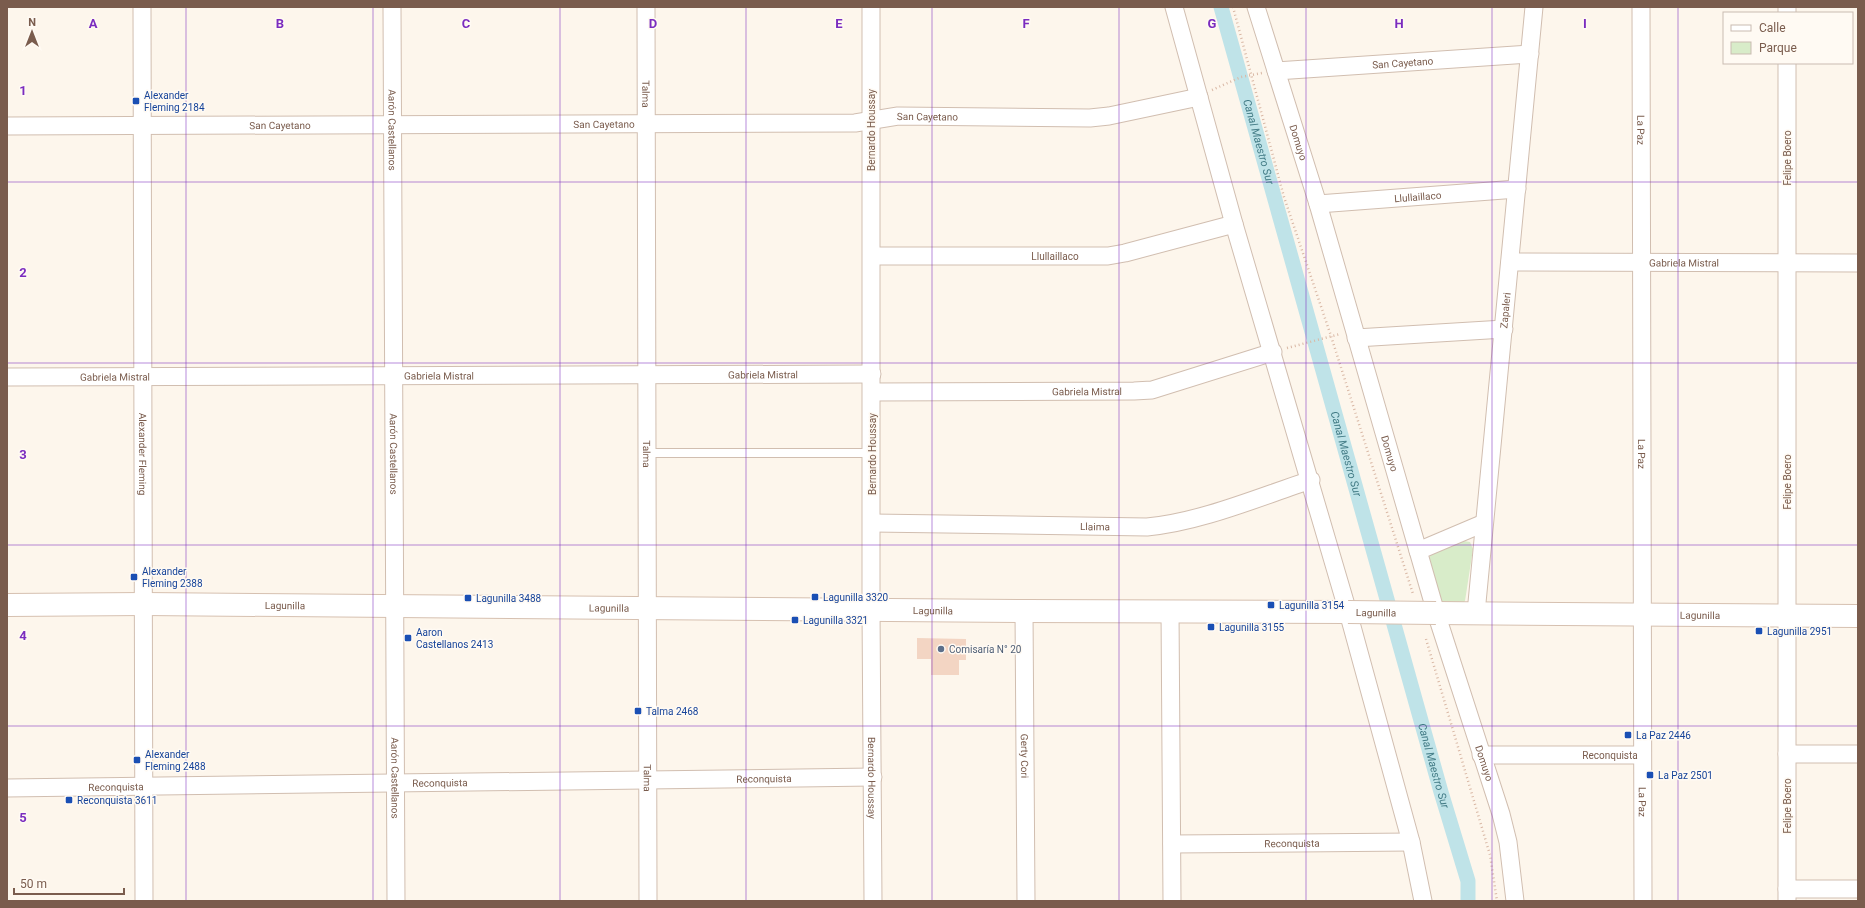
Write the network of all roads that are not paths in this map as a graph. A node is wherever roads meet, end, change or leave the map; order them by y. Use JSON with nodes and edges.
{"nodes":[{"id":1,"x":142,"y":7,"type":"edge"},
{"id":2,"x":392,"y":7,"type":"edge"},
{"id":3,"x":646,"y":7,"type":"edge"},
{"id":4,"x":871,"y":7,"type":"edge"},
{"id":5,"x":1174,"y":7,"type":"edge"},
{"id":6,"x":1256,"y":7,"type":"edge"},
{"id":7,"x":1534,"y":7,"type":"edge"},
{"id":8,"x":1641,"y":7,"type":"edge"},
{"id":9,"x":1530,"y":54,"type":"junction"},
{"id":10,"x":1787,"y":64,"type":"edge"},
{"id":11,"x":1276,"y":71,"type":"junction"},
{"id":12,"x":1199,"y":97,"type":"junction"},
{"id":13,"x":871,"y":121,"type":"junction"},
{"id":14,"x":646,"y":124,"type":"junction"},
{"id":15,"x":142,"y":125,"type":"junction"},
{"id":16,"x":392,"y":125,"type":"junction"},
{"id":17,"x":7,"y":126,"type":"edge"},
{"id":18,"x":1517,"y":189,"type":"junction"},
{"id":19,"x":1318,"y":204,"type":"junction"},
{"id":20,"x":1234,"y":224,"type":"junction"},
{"id":21,"x":872,"y":256,"type":"junction"},
{"id":22,"x":1510,"y":262,"type":"junction"},
{"id":23,"x":1642,"y":262,"type":"junction"},
{"id":24,"x":1787,"y":263,"type":"junction"},
{"id":25,"x":1858,"y":263,"type":"edge"},
{"id":26,"x":1504,"y":329,"type":"junction"},
{"id":27,"x":1356,"y":338,"type":"junction"},
{"id":28,"x":1272,"y":352,"type":"junction"},
{"id":29,"x":872,"y":374,"type":"junction"},
{"id":30,"x":393,"y":376,"type":"junction"},
{"id":31,"x":647,"y":376,"type":"junction"},
{"id":32,"x":7,"y":377,"type":"edge"},
{"id":33,"x":143,"y":377,"type":"junction"},
{"id":34,"x":872,"y":392,"type":"junction"},
{"id":35,"x":647,"y":453,"type":"junction"},
{"id":36,"x":872,"y":453,"type":"junction"},
{"id":37,"x":1311,"y":480,"type":"junction"},
{"id":38,"x":872,"y":523,"type":"junction"},
{"id":39,"x":1484,"y":523,"type":"junction"},
{"id":40,"x":1418,"y":551,"type":"junction"},
{"id":41,"x":144,"y":604,"type":"junction"},
{"id":42,"x":7,"y":605,"type":"edge"},
{"id":43,"x":394,"y":606,"type":"junction"},
{"id":44,"x":647,"y":607,"type":"junction"},
{"id":45,"x":871,"y":609,"type":"junction"},
{"id":46,"x":1170,"y":610,"type":"junction"},
{"id":47,"x":1024,"y":611,"type":"junction"},
{"id":48,"x":1348,"y":612,"type":"junction"},
{"id":49,"x":1436,"y":613,"type":"junction"},
{"id":50,"x":1476,"y":613,"type":"junction"},
{"id":51,"x":1643,"y":615,"type":"junction"},
{"id":52,"x":1787,"y":615,"type":"junction"},
{"id":53,"x":1858,"y":616,"type":"edge"},
{"id":54,"x":1642,"y":754,"type":"junction"},
{"id":55,"x":1787,"y":754,"type":"junction"},
{"id":56,"x":1858,"y":754,"type":"edge"},
{"id":57,"x":1481,"y":755,"type":"junction"},
{"id":58,"x":873,"y":777,"type":"junction"},
{"id":59,"x":648,"y":781,"type":"junction"},
{"id":60,"x":396,"y":782,"type":"junction"},
{"id":61,"x":144,"y":786,"type":"junction"},
{"id":62,"x":7,"y":788,"type":"edge"},
{"id":63,"x":1412,"y":842,"type":"junction"},
{"id":64,"x":1172,"y":844,"type":"junction"},
{"id":65,"x":1858,"y":889,"type":"edge"},
{"id":66,"x":1787,"y":895,"type":"edge"},
{"id":67,"x":144,"y":901,"type":"edge"},
{"id":68,"x":396,"y":901,"type":"edge"},
{"id":69,"x":648,"y":901,"type":"edge"},
{"id":70,"x":873,"y":901,"type":"edge"},
{"id":71,"x":1026,"y":901,"type":"edge"},
{"id":72,"x":1172,"y":901,"type":"edge"},
{"id":73,"x":1423,"y":901,"type":"edge"},
{"id":74,"x":1515,"y":901,"type":"edge"},
{"id":75,"x":1643,"y":901,"type":"edge"}],
"edges":[{"from":1,"to":15,"type":"street","name":"Alexander Fleming"},
{"from":2,"to":16,"type":"street","name":"Aarón Castellanos"},
{"from":3,"to":14,"type":"street","name":"Talma"},
{"from":4,"to":13,"type":"street","name":"Bernardo Houssay"},
{"from":5,"to":12,"type":"street"},
{"from":6,"to":11,"type":"street","name":"Domuyo"},
{"from":7,"to":9,"type":"street","name":"Zapaleri"},
{"from":8,"to":23,"type":"street","name":"La Paz"},
{"from":9,"to":11,"type":"street","name":"San Cayetano"},
{"from":9,"to":18,"type":"street","name":"Zapaleri"},
{"from":10,"to":24,"type":"street","name":"Felipe Boero"},
{"from":11,"to":19,"type":"street","name":"Domuyo"},
{"from":12,"to":13,"type":"street","name":"San Cayetano"},
{"from":12,"to":20,"type":"street"},
{"from":13,"to":14,"type":"street","name":"San Cayetano"},
{"from":13,"to":21,"type":"street","name":"Bernardo Houssay"},
{"from":14,"to":16,"type":"street","name":"San Cayetano"},
{"from":14,"to":31,"type":"street","name":"Talma"},
{"from":15,"to":16,"type":"street","name":"San Cayetano"},
{"from":15,"to":17,"type":"street","name":"San Cayetano"},
{"from":15,"to":33,"type":"street","name":"Alexander Fleming"},
{"from":16,"to":30,"type":"street","name":"Aarón Castellanos"},
{"from":18,"to":19,"type":"street","name":"Llullaillaco"},
{"from":18,"to":22,"type":"street","name":"Zapaleri"},
{"from":19,"to":27,"type":"street","name":"Domuyo"},
{"from":20,"to":21,"type":"street","name":"Llullaillaco"},
{"from":20,"to":28,"type":"street"},
{"from":21,"to":29,"type":"street","name":"Bernardo Houssay"},
{"from":22,"to":23,"type":"street","name":"Gabriela Mistral"},
{"from":22,"to":26,"type":"street","name":"Zapaleri"},
{"from":23,"to":24,"type":"street","name":"Gabriela Mistral"},
{"from":23,"to":51,"type":"street","name":"La Paz"},
{"from":24,"to":25,"type":"street","name":"Gabriela Mistral"},
{"from":24,"to":52,"type":"street","name":"Felipe Boero"},
{"from":26,"to":27,"type":"street"},
{"from":26,"to":39,"type":"street","name":"Zapaleri"},
{"from":27,"to":40,"type":"street","name":"Domuyo"},
{"from":28,"to":34,"type":"street","name":"Gabriela Mistral"},
{"from":28,"to":37,"type":"street"},
{"from":29,"to":31,"type":"street","name":"Gabriela Mistral"},
{"from":29,"to":34,"type":"street","name":"Bernardo Houssay"},
{"from":30,"to":31,"type":"street","name":"Gabriela Mistral"},
{"from":30,"to":33,"type":"street","name":"Gabriela Mistral"},
{"from":30,"to":43,"type":"street","name":"Aarón Castellanos"},
{"from":31,"to":35,"type":"street","name":"Talma"},
{"from":32,"to":33,"type":"street","name":"Gabriela Mistral"},
{"from":33,"to":41,"type":"street","name":"Alexander Fleming"},
{"from":34,"to":36,"type":"street","name":"Bernardo Houssay"},
{"from":35,"to":36,"type":"lane"},
{"from":35,"to":44,"type":"street","name":"Talma"},
{"from":36,"to":38,"type":"street","name":"Bernardo Houssay"},
{"from":37,"to":38,"type":"street","name":"Llaima"},
{"from":37,"to":48,"type":"street"},
{"from":38,"to":45,"type":"street","name":"Bernardo Houssay"},
{"from":39,"to":40,"type":"street"},
{"from":39,"to":50,"type":"street","name":"Zapaleri"},
{"from":40,"to":49,"type":"street","name":"Domuyo"},
{"from":41,"to":42,"type":"main road","name":"Lagunilla"},
{"from":41,"to":43,"type":"main road","name":"Lagunilla"},
{"from":41,"to":61,"type":"street","name":"Alexander Fleming"},
{"from":43,"to":44,"type":"main road","name":"Lagunilla"},
{"from":43,"to":60,"type":"street","name":"Aarón Castellanos"},
{"from":44,"to":45,"type":"main road","name":"Lagunilla"},
{"from":44,"to":59,"type":"street","name":"Talma"},
{"from":45,"to":47,"type":"main road","name":"Lagunilla"},
{"from":45,"to":58,"type":"street","name":"Bernardo Houssay"},
{"from":46,"to":47,"type":"main road","name":"Lagunilla"},
{"from":46,"to":48,"type":"main road","name":"Lagunilla"},
{"from":46,"to":64,"type":"street"},
{"from":47,"to":71,"type":"street","name":"Gerty Cori"},
{"from":48,"to":49,"type":"main road","name":"Lagunilla","bridge":true},
{"from":48,"to":63,"type":"street"},
{"from":49,"to":50,"type":"main road","name":"Lagunilla"},
{"from":49,"to":57,"type":"street","name":"Domuyo"},
{"from":50,"to":51,"type":"main road","name":"Lagunilla"},
{"from":51,"to":52,"type":"main road","name":"Lagunilla"},
{"from":51,"to":54,"type":"street","name":"La Paz"},
{"from":52,"to":53,"type":"main road","name":"Lagunilla"},
{"from":52,"to":55,"type":"street","name":"Felipe Boero"},
{"from":54,"to":57,"type":"street","name":"Reconquista"},
{"from":54,"to":75,"type":"street","name":"La Paz"},
{"from":55,"to":56,"type":"street"},
{"from":55,"to":66,"type":"street","name":"Felipe Boero"},
{"from":57,"to":74,"type":"street","name":"Domuyo"},
{"from":58,"to":59,"type":"street","name":"Reconquista"},
{"from":58,"to":70,"type":"street","name":"Bernardo Houssay"},
{"from":59,"to":60,"type":"street","name":"Reconquista"},
{"from":59,"to":69,"type":"street","name":"Talma"},
{"from":60,"to":61,"type":"street","name":"Reconquista"},
{"from":60,"to":68,"type":"street","name":"Aarón Castellanos"},
{"from":61,"to":62,"type":"street","name":"Reconquista"},
{"from":61,"to":67,"type":"street","name":"Alexander Fleming"},
{"from":63,"to":64,"type":"street","name":"Reconquista"},
{"from":63,"to":73,"type":"street"},
{"from":64,"to":72,"type":"street"},
{"from":65,"to":66,"type":"street"}]}
